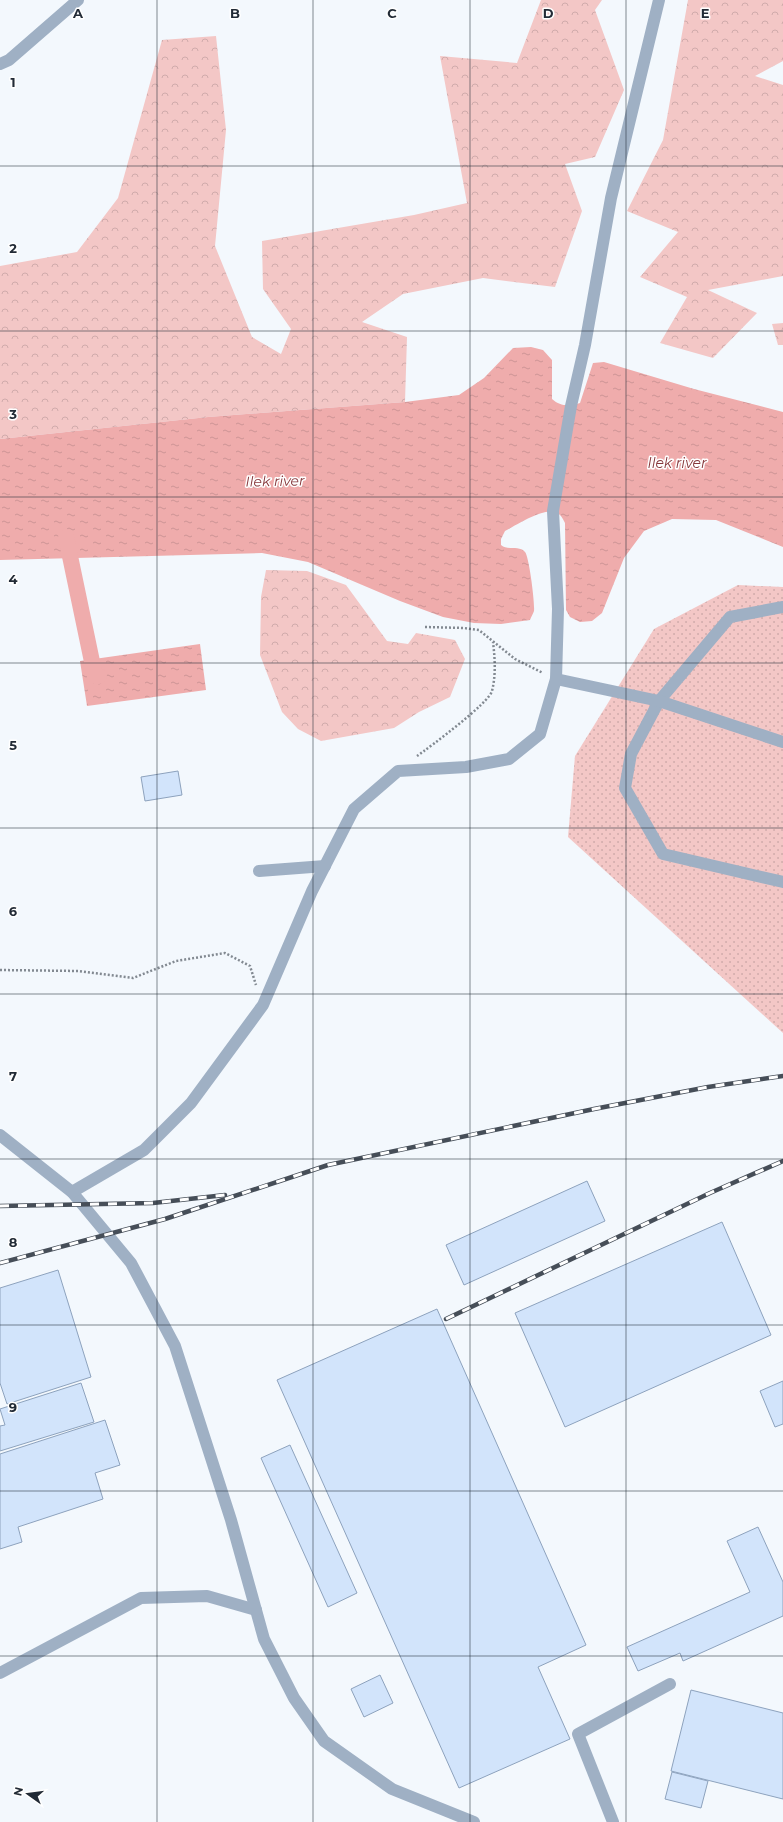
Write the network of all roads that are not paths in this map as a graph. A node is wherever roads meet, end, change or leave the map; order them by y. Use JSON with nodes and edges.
{"nodes":[{"id":1,"x":78,"y":0,"type":"edge"},
{"id":2,"x":659,"y":0,"type":"edge"},
{"id":3,"x":0,"y":64,"type":"edge"},
{"id":4,"x":783,"y":607,"type":"edge"},
{"id":5,"x":556,"y":680,"type":"junction"},
{"id":6,"x":659,"y":701,"type":"junction"},
{"id":7,"x":783,"y":742,"type":"edge"},
{"id":8,"x":325,"y":866,"type":"junction"},
{"id":9,"x":259,"y":871,"type":"dead end"},
{"id":10,"x":783,"y":882,"type":"edge"},
{"id":11,"x":0,"y":1135,"type":"edge"},
{"id":12,"x":72,"y":1192,"type":"junction"},
{"id":13,"x":256,"y":1610,"type":"junction"},
{"id":14,"x":0,"y":1673,"type":"edge"},
{"id":15,"x":670,"y":1684,"type":"dead end"},
{"id":16,"x":474,"y":1822,"type":"edge"},
{"id":17,"x":612,"y":1822,"type":"edge"}],
"edges":[{"from":1,"to":3,"type":"street"},
{"from":2,"to":5,"type":"street"},
{"from":4,"to":6,"type":"street"},
{"from":5,"to":6,"type":"street"},
{"from":5,"to":8,"type":"street"},
{"from":6,"to":7,"type":"street"},
{"from":6,"to":10,"type":"street"},
{"from":8,"to":9,"type":"street"},
{"from":8,"to":12,"type":"street"},
{"from":11,"to":12,"type":"street"},
{"from":12,"to":13,"type":"street"},
{"from":13,"to":14,"type":"street"},
{"from":13,"to":16,"type":"street"},
{"from":15,"to":17,"type":"street"}]}
